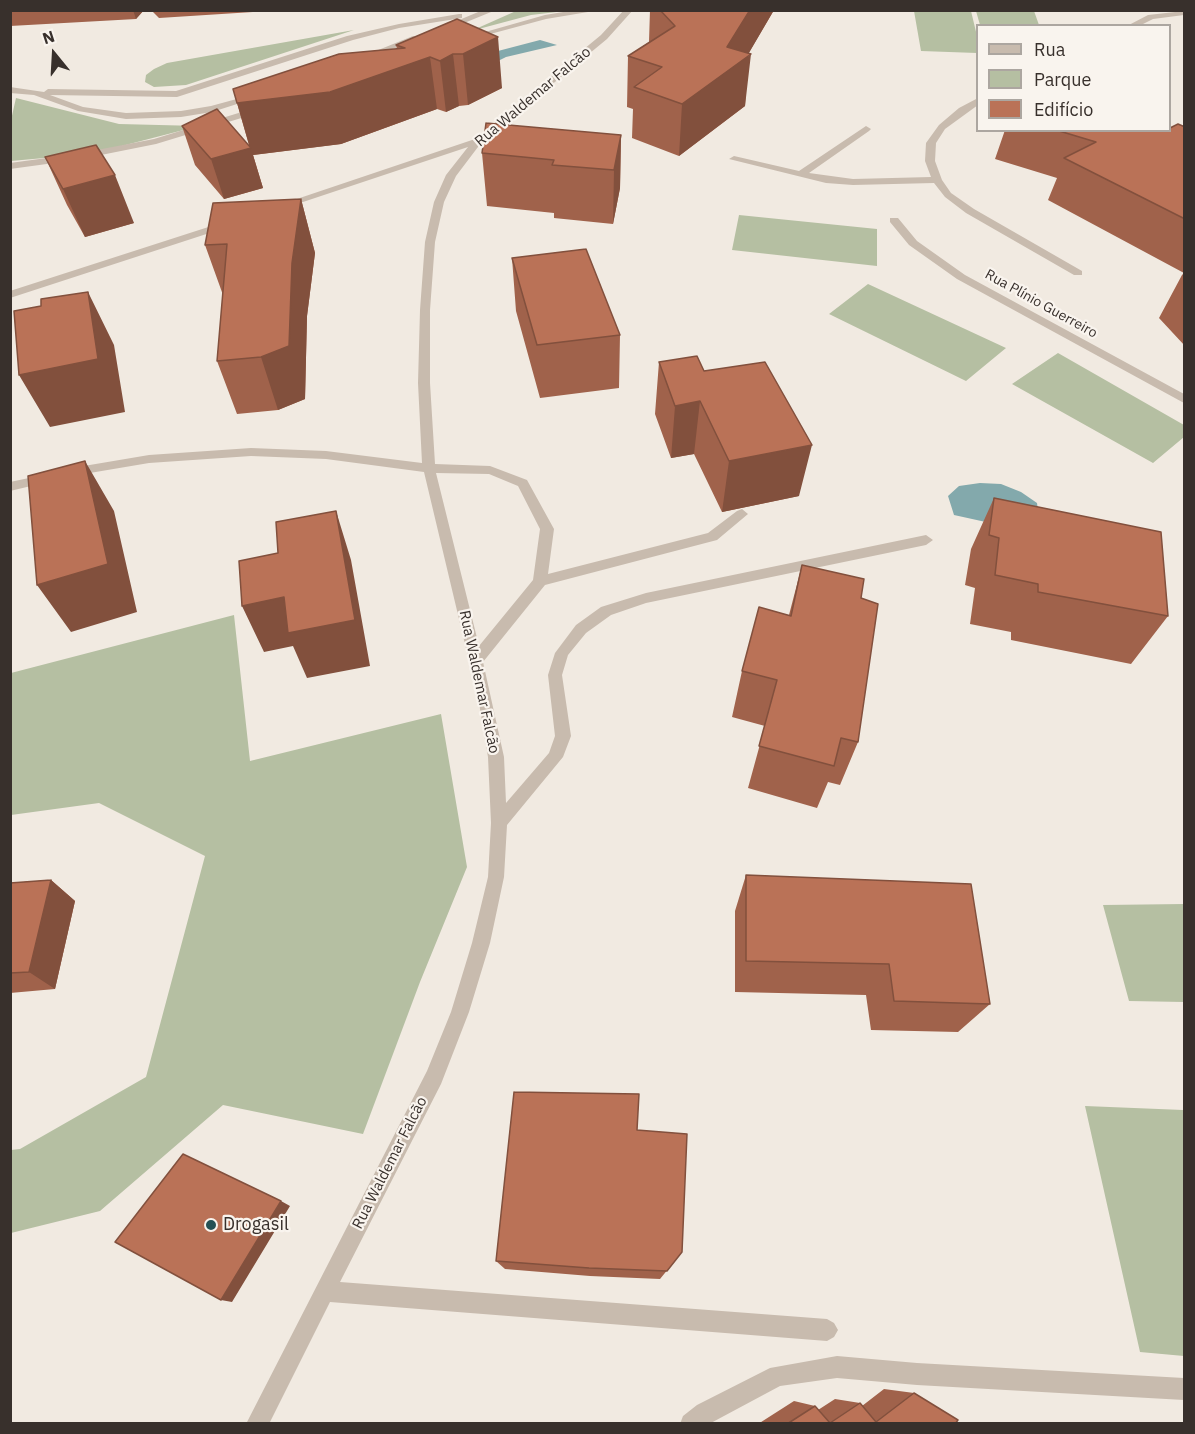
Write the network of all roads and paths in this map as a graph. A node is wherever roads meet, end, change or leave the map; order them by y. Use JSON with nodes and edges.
{"nodes":[{"id":1,"x":490,"y":10,"type":"edge"},
{"id":2,"x":596,"y":10,"type":"edge"},
{"id":3,"x":629,"y":10,"type":"edge"},
{"id":4,"x":1185,"y":13,"type":"edge"},
{"id":5,"x":607,"y":23,"type":"junction"},
{"id":6,"x":516,"y":24,"type":"junction"},
{"id":7,"x":1135,"y":24,"type":"edge"},
{"id":8,"x":437,"y":31,"type":"edge"},
{"id":9,"x":426,"y":35,"type":"edge"},
{"id":10,"x":462,"y":40,"type":"edge"},
{"id":11,"x":360,"y":59,"type":"edge"},
{"id":12,"x":10,"y":90,"type":"edge"},
{"id":13,"x":35,"y":92,"type":"junction"},
{"id":14,"x":261,"y":94,"type":"edge"},
{"id":15,"x":976,"y":102,"type":"edge"},
{"id":16,"x":262,"y":108,"type":"edge"},
{"id":17,"x":866,"y":129,"type":"dead end"},
{"id":18,"x":478,"y":141,"type":"junction"},
{"id":19,"x":734,"y":159,"type":"dead end"},
{"id":20,"x":10,"y":166,"type":"edge"},
{"id":21,"x":800,"y":176,"type":"junction"},
{"id":22,"x":937,"y":180,"type":"junction"},
{"id":23,"x":274,"y":208,"type":"edge"},
{"id":24,"x":240,"y":220,"type":"edge"},
{"id":25,"x":894,"y":220,"type":"dead end"},
{"id":26,"x":1078,"y":273,"type":"dead end"},
{"id":27,"x":10,"y":295,"type":"edge"},
{"id":28,"x":1185,"y":399,"type":"edge"},
{"id":29,"x":429,"y":468,"type":"junction"},
{"id":30,"x":10,"y":487,"type":"edge"},
{"id":31,"x":742,"y":514,"type":"edge"},
{"id":32,"x":927,"y":540,"type":"dead end"},
{"id":33,"x":540,"y":581,"type":"junction"},
{"id":34,"x":476,"y":660,"type":"junction"},
{"id":35,"x":499,"y":823,"type":"junction"},
{"id":36,"x":324,"y":1291,"type":"junction"},
{"id":37,"x":827,"y":1330,"type":"dead end"},
{"id":38,"x":1185,"y":1389,"type":"edge"},
{"id":39,"x":257,"y":1424,"type":"edge"},
{"id":40,"x":691,"y":1424,"type":"edge"}],
"edges":[{"from":1,"to":8,"type":"street"},
{"from":1,"to":13,"type":"street"},
{"from":2,"to":6,"type":"street"},
{"from":3,"to":5,"type":"street","name":"Rua Waldemar Falcão"},
{"from":4,"to":7,"type":"street"},
{"from":5,"to":6,"type":"street"},
{"from":5,"to":18,"type":"street","name":"Rua Waldemar Falcão"},
{"from":6,"to":10,"type":"street"},
{"from":9,"to":11,"type":"street"},
{"from":12,"to":13,"type":"street"},
{"from":13,"to":14,"type":"street"},
{"from":15,"to":22,"type":"street"},
{"from":16,"to":20,"type":"street"},
{"from":17,"to":21,"type":"street"},
{"from":18,"to":23,"type":"street"},
{"from":18,"to":29,"type":"street","name":"Rua Waldemar Falcão"},
{"from":19,"to":21,"type":"street"},
{"from":21,"to":22,"type":"street"},
{"from":22,"to":26,"type":"street"},
{"from":24,"to":27,"type":"street"},
{"from":25,"to":28,"type":"street","name":"Rua Plínio Guerreiro"},
{"from":29,"to":30,"type":"street"},
{"from":29,"to":33,"type":"street"},
{"from":29,"to":34,"type":"street","name":"Rua Waldemar Falcão"},
{"from":31,"to":33,"type":"street"},
{"from":32,"to":35,"type":"street"},
{"from":33,"to":34,"type":"street"},
{"from":34,"to":35,"type":"street","name":"Rua Waldemar Falcão"},
{"from":35,"to":36,"type":"street","name":"Rua Waldemar Falcão"},
{"from":36,"to":37,"type":"street"},
{"from":36,"to":39,"type":"street","name":"Rua Waldemar Falcão"},
{"from":38,"to":40,"type":"street"}]}
